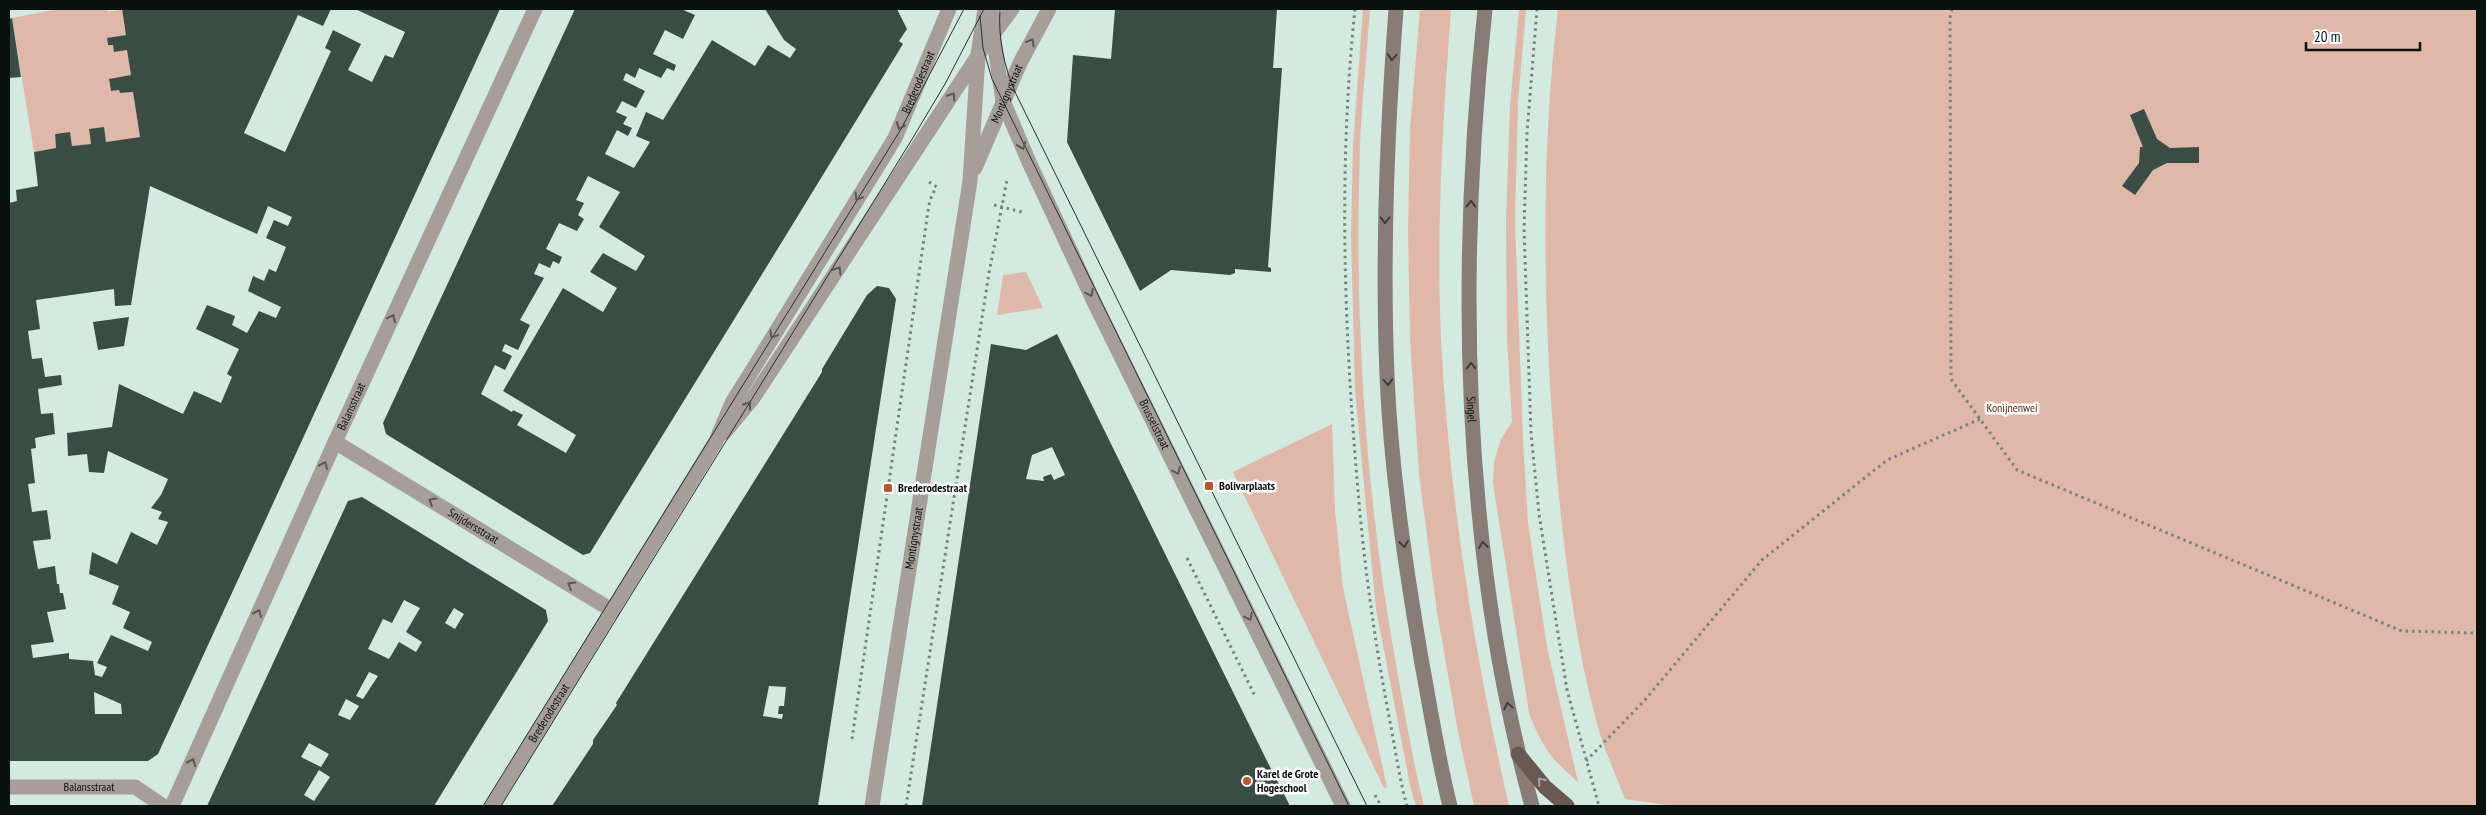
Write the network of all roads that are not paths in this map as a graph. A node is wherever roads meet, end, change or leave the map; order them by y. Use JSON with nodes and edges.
{"nodes":[{"id":1,"x":536,"y":9,"type":"edge"},
{"id":2,"x":949,"y":9,"type":"edge"},
{"id":3,"x":985,"y":9,"type":"edge"},
{"id":4,"x":991,"y":9,"type":"edge"},
{"id":5,"x":1012,"y":9,"type":"edge"},
{"id":6,"x":1049,"y":9,"type":"edge"},
{"id":7,"x":1396,"y":9,"type":"edge"},
{"id":8,"x":1485,"y":9,"type":"edge"},
{"id":9,"x":993,"y":34,"type":"junction"},
{"id":10,"x":978,"y":56,"type":"junction"},
{"id":11,"x":1003,"y":101,"type":"junction"},
{"id":12,"x":970,"y":181,"type":"junction"},
{"id":13,"x":716,"y":441,"type":"junction"},
{"id":14,"x":335,"y":442,"type":"junction"},
{"id":15,"x":613,"y":611,"type":"junction"},
{"id":16,"x":1518,"y":754,"type":"junction"},
{"id":17,"x":9,"y":787,"type":"edge"},
{"id":18,"x":163,"y":806,"type":"edge"},
{"id":19,"x":172,"y":806,"type":"edge"},
{"id":20,"x":492,"y":806,"type":"edge"},
{"id":21,"x":872,"y":806,"type":"edge"},
{"id":22,"x":1343,"y":806,"type":"edge"},
{"id":23,"x":1450,"y":806,"type":"edge"},
{"id":24,"x":1532,"y":806,"type":"edge"},
{"id":25,"x":1567,"y":806,"type":"edge"}],
"edges":[{"from":14,"to":1,"type":"street","name":"Balansstraat","one_way":true},
{"from":2,"to":13,"type":"street","name":"Brederodestraat","one_way":true},
{"from":3,"to":10,"type":"street","name":"Montignystraat"},
{"from":4,"to":9,"type":"street","name":"Brusselstraat"},
{"from":5,"to":9,"type":"street"},
{"from":11,"to":6,"type":"street","name":"Montignystraat","one_way":true},
{"from":7,"to":23,"type":"main road","one_way":true},
{"from":16,"to":8,"type":"main road","name":"Singel","one_way":true},
{"from":9,"to":10,"type":"street"},
{"from":9,"to":11,"type":"street","name":"Brusselstraat"},
{"from":10,"to":12,"type":"street","name":"Montignystraat"},
{"from":13,"to":10,"type":"street","name":"Brederodestraat","one_way":true},
{"from":11,"to":12,"type":"street","name":"Montignystraat"},
{"from":11,"to":22,"type":"street","name":"Brusselstraat","one_way":true},
{"from":12,"to":21,"type":"street","name":"Montignystraat"},
{"from":13,"to":15,"type":"street","name":"Brederodestraat"},
{"from":15,"to":14,"type":"street","name":"Snijdersstraat","one_way":true},
{"from":19,"to":14,"type":"street","name":"Balansstraat","one_way":true},
{"from":15,"to":20,"type":"street","name":"Brederodestraat"},
{"from":16,"to":24,"type":"main road","name":"Singel"},
{"from":25,"to":16,"type":"highway","one_way":true},
{"from":17,"to":18,"type":"street","name":"Balansstraat"}]}
